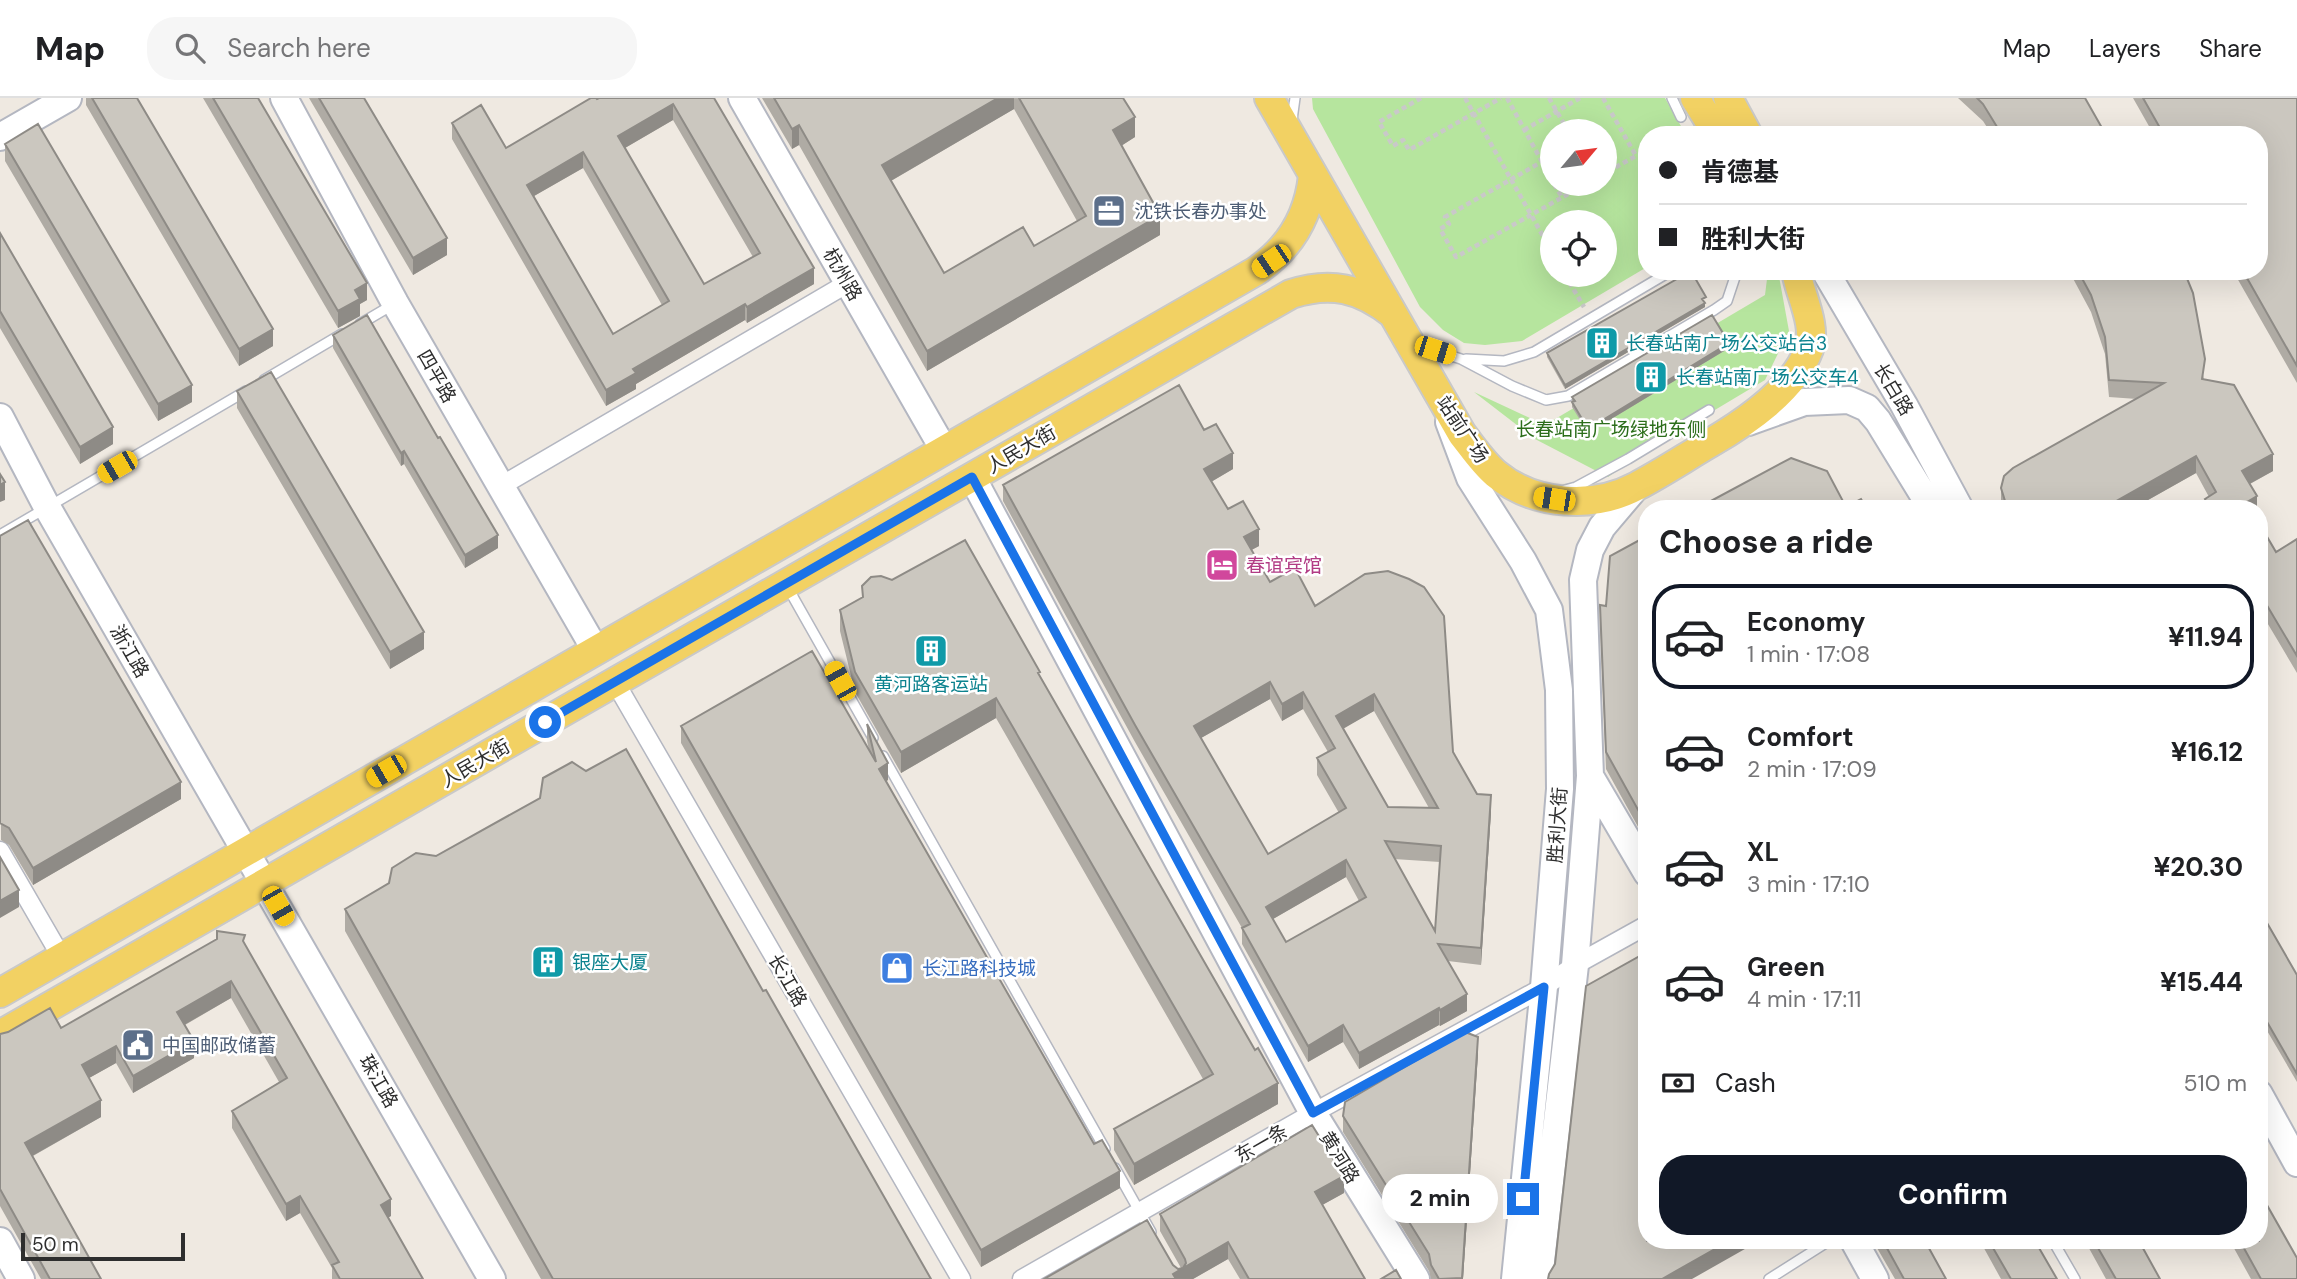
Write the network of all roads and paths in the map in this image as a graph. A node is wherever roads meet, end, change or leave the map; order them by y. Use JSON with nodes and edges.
{"nodes":[{"id":1,"x":68,"y":98,"type":"edge"},
{"id":2,"x":284,"y":98,"type":"edge"},
{"id":3,"x":741,"y":98,"type":"edge"},
{"id":4,"x":1257,"y":98,"type":"edge"},
{"id":5,"x":1269,"y":98,"type":"edge"},
{"id":6,"x":1295,"y":98,"type":"edge"},
{"id":7,"x":1421,"y":98,"type":"edge"},
{"id":8,"x":1465,"y":98,"type":"edge"},
{"id":9,"x":1504,"y":98,"type":"edge"},
{"id":10,"x":1549,"y":98,"type":"edge"},
{"id":11,"x":1580,"y":98,"type":"edge"},
{"id":12,"x":1603,"y":98,"type":"edge"},
{"id":13,"x":1672,"y":98,"type":"edge"},
{"id":14,"x":1728,"y":98,"type":"edge"},
{"id":15,"x":1688,"y":107,"type":"edge"},
{"id":16,"x":1557,"y":111,"type":"junction"},
{"id":17,"x":1474,"y":113,"type":"junction"},
{"id":18,"x":1561,"y":119,"type":"edge"},
{"id":19,"x":1615,"y":119,"type":"edge"},
{"id":20,"x":1617,"y":123,"type":"edge"},
{"id":21,"x":1709,"y":126,"type":"edge"},
{"id":22,"x":1743,"y":126,"type":"edge"},
{"id":23,"x":1524,"y":130,"type":"junction"},
{"id":24,"x":1289,"y":135,"type":"junction"},
{"id":25,"x":0,"y":137,"type":"edge"},
{"id":26,"x":1540,"y":158,"type":"edge"},
{"id":27,"x":1540,"y":163,"type":"edge"},
{"id":28,"x":1617,"y":166,"type":"edge"},
{"id":29,"x":1313,"y":175,"type":"junction"},
{"id":30,"x":1511,"y":179,"type":"junction"},
{"id":31,"x":1562,"y":197,"type":"edge"},
{"id":32,"x":1531,"y":215,"type":"junction"},
{"id":33,"x":1540,"y":231,"type":"edge"},
{"id":34,"x":1656,"y":280,"type":"edge"},
{"id":35,"x":1734,"y":280,"type":"edge"},
{"id":36,"x":1798,"y":280,"type":"edge"},
{"id":37,"x":1830,"y":280,"type":"edge"},
{"id":38,"x":848,"y":283,"type":"junction"},
{"id":39,"x":1572,"y":287,"type":"edge"},
{"id":40,"x":395,"y":303,"type":"junction"},
{"id":41,"x":1393,"y":314,"type":"junction"},
{"id":42,"x":1590,"y":319,"type":"junction"},
{"id":43,"x":1409,"y":342,"type":"junction"},
{"id":44,"x":1461,"y":359,"type":"junction"},
{"id":45,"x":1440,"y":397,"type":"junction"},
{"id":46,"x":1709,"y":410,"type":"dead end"},
{"id":47,"x":0,"y":417,"type":"edge"},
{"id":48,"x":1740,"y":425,"type":"junction"},
{"id":49,"x":944,"y":450,"type":"junction"},
{"id":50,"x":972,"y":477,"type":"junction"},
{"id":51,"x":500,"y":486,"type":"junction"},
{"id":52,"x":1636,"y":487,"type":"junction"},
{"id":53,"x":1540,"y":497,"type":"junction"},
{"id":54,"x":1926,"y":500,"type":"edge"},
{"id":55,"x":1955,"y":500,"type":"edge"},
{"id":56,"x":47,"y":507,"type":"junction"},
{"id":57,"x":0,"y":535,"type":"edge"},
{"id":58,"x":786,"y":584,"type":"junction"},
{"id":59,"x":596,"y":651,"type":"junction"},
{"id":60,"x":615,"y":682,"type":"junction"},
{"id":61,"x":1590,"y":776,"type":"junction"},
{"id":62,"x":0,"y":851,"type":"edge"},
{"id":63,"x":247,"y":852,"type":"junction"},
{"id":64,"x":1638,"y":858,"type":"edge"},
{"id":65,"x":265,"y":883,"type":"junction"},
{"id":66,"x":1638,"y":930,"type":"edge"},
{"id":67,"x":62,"y":958,"type":"junction"},
{"id":68,"x":1575,"y":965,"type":"junction"},
{"id":69,"x":1544,"y":987,"type":"junction"},
{"id":70,"x":0,"y":993,"type":"edge"},
{"id":71,"x":0,"y":1035,"type":"edge"},
{"id":72,"x":2268,"y":1088,"type":"edge"},
{"id":73,"x":2268,"y":1110,"type":"edge"},
{"id":74,"x":1313,"y":1113,"type":"junction"},
{"id":75,"x":2297,"y":1138,"type":"edge"},
{"id":76,"x":2297,"y":1163,"type":"edge"},
{"id":77,"x":1140,"y":1212,"type":"junction"},
{"id":78,"x":0,"y":1241,"type":"edge"},
{"id":79,"x":1159,"y":1246,"type":"edge"},
{"id":80,"x":1816,"y":1249,"type":"edge"},
{"id":81,"x":1858,"y":1249,"type":"edge"},
{"id":82,"x":2058,"y":1249,"type":"edge"},
{"id":83,"x":21,"y":1279,"type":"edge"},
{"id":84,"x":492,"y":1279,"type":"edge"},
{"id":85,"x":961,"y":1279,"type":"edge"},
{"id":86,"x":1022,"y":1279,"type":"edge"},
{"id":87,"x":1416,"y":1279,"type":"edge"},
{"id":88,"x":1515,"y":1279,"type":"edge"},
{"id":89,"x":1539,"y":1279,"type":"edge"},
{"id":90,"x":1769,"y":1279,"type":"edge"},
{"id":91,"x":1875,"y":1279,"type":"edge"},
{"id":92,"x":2075,"y":1279,"type":"edge"}],
"edges":[{"from":1,"to":25,"type":"main road"},
{"from":2,"to":40,"type":"main road","name":"四平路"},
{"from":3,"to":38,"type":"main road","name":"杭州路"},
{"from":4,"to":24,"type":"main road"},
{"from":5,"to":24,"type":"main road","name":"站前广场"},
{"from":6,"to":24,"type":"lane"},
{"from":7,"to":17,"type":"path"},
{"from":8,"to":17,"type":"path"},
{"from":9,"to":17,"type":"path"},
{"from":9,"to":23,"type":"path"},
{"from":10,"to":16,"type":"path"},
{"from":11,"to":16,"type":"path"},
{"from":12,"to":19,"type":"path"},
{"from":13,"to":15,"type":"lane"},
{"from":14,"to":22,"type":"main road"},
{"from":15,"to":21,"type":"main road"},
{"from":16,"to":18,"type":"path"},
{"from":16,"to":23,"type":"path"},
{"from":17,"to":30,"type":"path"},
{"from":20,"to":28,"type":"path"},
{"from":23,"to":26,"type":"path"},
{"from":24,"to":29,"type":"main road","name":"站前广场"},
{"from":27,"to":30,"type":"path"},
{"from":29,"to":41,"type":"main road","name":"站前广场"},
{"from":29,"to":49,"type":"main road","name":"人民大街"},
{"from":30,"to":32,"type":"path"},
{"from":30,"to":32,"type":"path"},
{"from":31,"to":32,"type":"path"},
{"from":32,"to":33,"type":"path"},
{"from":34,"to":42,"type":"lane"},
{"from":35,"to":44,"type":"lane"},
{"from":36,"to":48,"type":"main road","name":"站前广场"},
{"from":37,"to":55,"type":"main road","name":"长白路"},
{"from":38,"to":49,"type":"main road","name":"杭州路"},
{"from":38,"to":51,"type":"street"},
{"from":39,"to":42,"type":"path"},
{"from":40,"to":51,"type":"main road","name":"四平路"},
{"from":40,"to":56,"type":"lane"},
{"from":41,"to":43,"type":"main road","name":"站前广场"},
{"from":41,"to":50,"type":"main road","name":"人民大街"},
{"from":42,"to":44,"type":"lane"},
{"from":43,"to":44,"type":"lane"},
{"from":43,"to":45,"type":"main road","name":"站前广场"},
{"from":45,"to":53,"type":"main road","name":"站前广场"},
{"from":45,"to":69,"type":"main road","name":"胜利大街"},
{"from":46,"to":53,"type":"lane"},
{"from":47,"to":56,"type":"main road","name":"浙江路"},
{"from":48,"to":52,"type":"main road","name":"站前广场"},
{"from":48,"to":54,"type":"main road","name":"长白路"},
{"from":49,"to":59,"type":"main road","name":"人民大街"},
{"from":50,"to":58,"type":"main road","name":"人民大街"},
{"from":50,"to":74,"type":"main road","name":"黄河路"},
{"from":51,"to":59,"type":"main road","name":"四平路"},
{"from":52,"to":53,"type":"main road","name":"站前广场"},
{"from":52,"to":61,"type":"main road","name":"胜利大街"},
{"from":56,"to":57,"type":"lane"},
{"from":56,"to":63,"type":"main road","name":"浙江路"},
{"from":58,"to":60,"type":"main road","name":"人民大街"},
{"from":58,"to":77,"type":"lane"},
{"from":59,"to":63,"type":"main road","name":"人民大街"},
{"from":60,"to":65,"type":"main road","name":"人民大街"},
{"from":60,"to":85,"type":"street","name":"长江路"},
{"from":61,"to":64,"type":"main road"},
{"from":61,"to":68,"type":"main road","name":"胜利大街"},
{"from":62,"to":67,"type":"street"},
{"from":63,"to":65,"type":"main road","name":"浙江路"},
{"from":63,"to":67,"type":"main road","name":"人民大街"},
{"from":65,"to":71,"type":"main road","name":"人民大街"},
{"from":65,"to":84,"type":"main road","name":"珠江路"},
{"from":66,"to":68,"type":"street","name":"东一条"},
{"from":67,"to":70,"type":"main road","name":"人民大街"},
{"from":68,"to":69,"type":"street","name":"东一条"},
{"from":68,"to":89,"type":"main road","name":"胜利大街"},
{"from":69,"to":74,"type":"street","name":"东一条"},
{"from":69,"to":88,"type":"main road","name":"胜利大街"},
{"from":72,"to":75,"type":"main road"},
{"from":73,"to":76,"type":"main road"},
{"from":74,"to":77,"type":"street","name":"东一条"},
{"from":74,"to":87,"type":"main road","name":"黄河路"},
{"from":77,"to":79,"type":"lane"},
{"from":77,"to":86,"type":"street","name":"东一条"},
{"from":78,"to":83,"type":"main road"},
{"from":80,"to":90,"type":"lane"},
{"from":81,"to":91,"type":"main road"},
{"from":82,"to":92,"type":"lane"}]}
